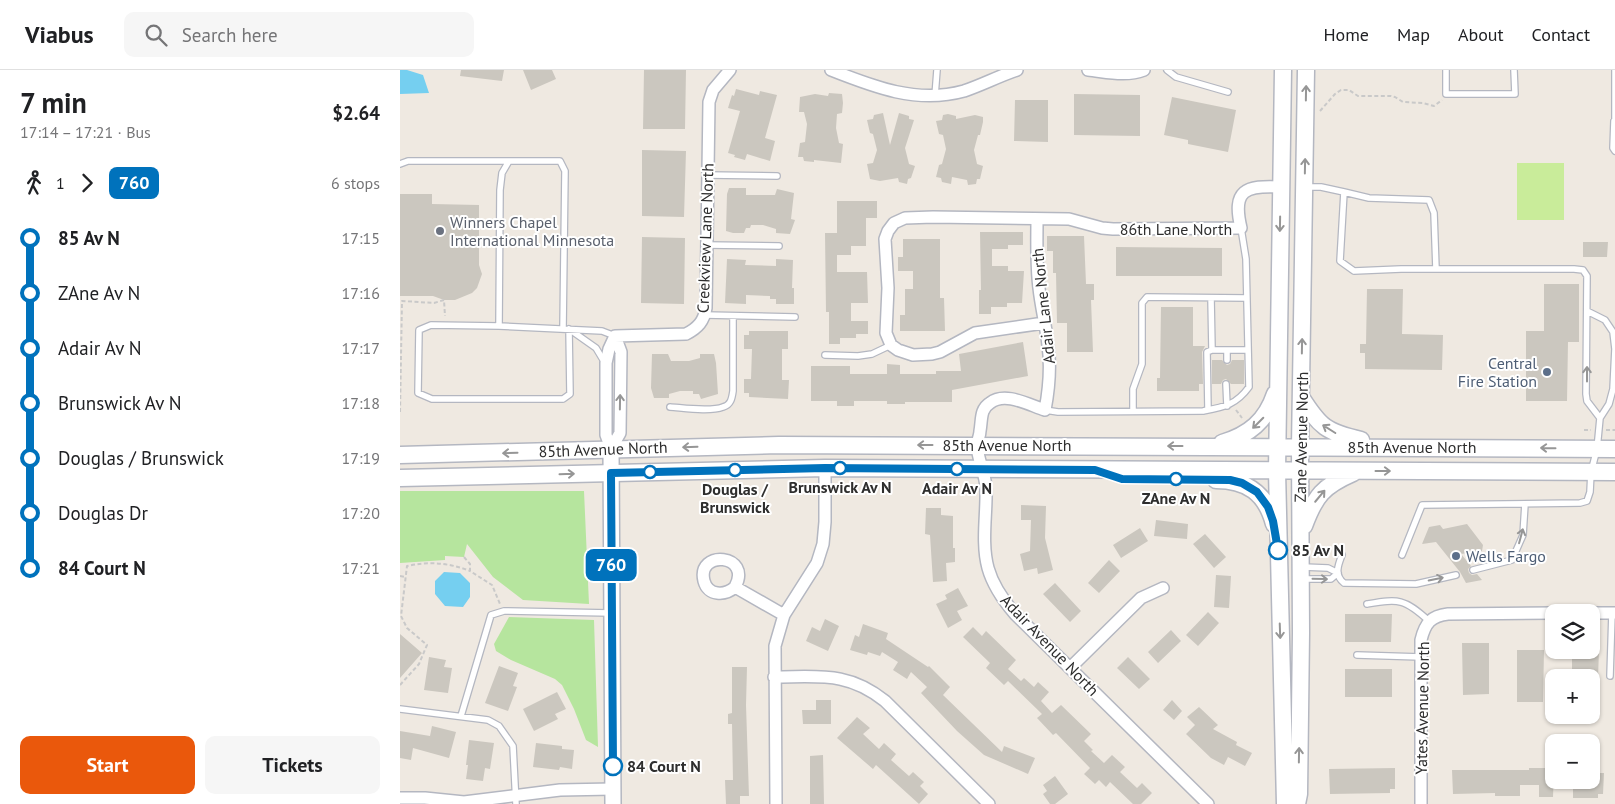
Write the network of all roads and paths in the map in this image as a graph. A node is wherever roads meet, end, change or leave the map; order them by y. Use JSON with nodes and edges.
{"nodes":[{"id":1,"x":728,"y":70,"type":"edge"},
{"id":2,"x":831,"y":70,"type":"edge"},
{"id":3,"x":936,"y":70,"type":"edge"},
{"id":4,"x":1017,"y":70,"type":"edge"},
{"id":5,"x":1088,"y":70,"type":"edge"},
{"id":6,"x":1144,"y":70,"type":"edge"},
{"id":7,"x":1167,"y":70,"type":"edge"},
{"id":8,"x":1282,"y":70,"type":"edge"},
{"id":9,"x":1306,"y":70,"type":"edge"},
{"id":10,"x":1446,"y":70,"type":"edge"},
{"id":11,"x":1514,"y":70,"type":"edge"},
{"id":12,"x":1615,"y":70,"type":"edge"},
{"id":13,"x":1228,"y":92,"type":"dead end"},
{"id":14,"x":1446,"y":94,"type":"junction"},
{"id":15,"x":935,"y":96,"type":"junction"},
{"id":16,"x":1320,"y":111,"type":"dead end"},
{"id":17,"x":1615,"y":120,"type":"edge"},
{"id":18,"x":1615,"y":151,"type":"edge"},
{"id":19,"x":510,"y":161,"type":"junction"},
{"id":20,"x":400,"y":164,"type":"edge"},
{"id":21,"x":708,"y":175,"type":"junction"},
{"id":22,"x":777,"y":176,"type":"dead end"},
{"id":23,"x":1281,"y":187,"type":"junction"},
{"id":24,"x":1304,"y":187,"type":"junction"},
{"id":25,"x":1344,"y":192,"type":"junction"},
{"id":26,"x":1037,"y":219,"type":"junction"},
{"id":27,"x":1241,"y":228,"type":"junction"},
{"id":28,"x":706,"y":245,"type":"junction"},
{"id":29,"x":780,"y":246,"type":"dead end"},
{"id":30,"x":1436,"y":269,"type":"junction"},
{"id":31,"x":1211,"y":298,"type":"junction"},
{"id":32,"x":1247,"y":298,"type":"junction"},
{"id":33,"x":1587,"y":311,"type":"junction"},
{"id":34,"x":705,"y":315,"type":"junction"},
{"id":35,"x":733,"y":316,"type":"junction"},
{"id":36,"x":795,"y":317,"type":"dead end"},
{"id":37,"x":1044,"y":323,"type":"junction"},
{"id":38,"x":499,"y":326,"type":"junction"},
{"id":39,"x":566,"y":329,"type":"junction"},
{"id":40,"x":615,"y":336,"type":"junction"},
{"id":41,"x":891,"y":345,"type":"junction"},
{"id":42,"x":1212,"y":350,"type":"junction"},
{"id":43,"x":1227,"y":350,"type":"junction"},
{"id":44,"x":1248,"y":350,"type":"junction"},
{"id":45,"x":825,"y":355,"type":"dead end"},
{"id":46,"x":1226,"y":360,"type":"dead end"},
{"id":47,"x":1278,"y":362,"type":"junction"},
{"id":48,"x":606,"y":363,"type":"junction"},
{"id":49,"x":1226,"y":384,"type":"dead end"},
{"id":50,"x":1301,"y":397,"type":"junction"},
{"id":51,"x":1229,"y":405,"type":"junction"},
{"id":52,"x":670,"y":408,"type":"dead end"},
{"id":53,"x":1044,"y":410,"type":"junction"},
{"id":54,"x":1208,"y":410,"type":"junction"},
{"id":55,"x":1133,"y":411,"type":"junction"},
{"id":56,"x":1600,"y":418,"type":"junction"},
{"id":57,"x":1246,"y":423,"type":"dead end"},
{"id":58,"x":977,"y":445,"type":"junction"},
{"id":59,"x":1211,"y":446,"type":"junction"},
{"id":60,"x":1277,"y":447,"type":"junction"},
{"id":61,"x":1300,"y":447,"type":"junction"},
{"id":62,"x":1392,"y":447,"type":"junction"},
{"id":63,"x":611,"y":449,"type":"junction"},
{"id":64,"x":1597,"y":449,"type":"junction"},
{"id":65,"x":1615,"y":449,"type":"edge"},
{"id":66,"x":400,"y":455,"type":"edge"},
{"id":67,"x":825,"y":468,"type":"junction"},
{"id":68,"x":982,"y":469,"type":"junction"},
{"id":69,"x":1095,"y":470,"type":"junction"},
{"id":70,"x":1300,"y":470,"type":"junction"},
{"id":71,"x":1277,"y":471,"type":"junction"},
{"id":72,"x":1358,"y":471,"type":"junction"},
{"id":73,"x":1591,"y":472,"type":"junction"},
{"id":74,"x":1615,"y":472,"type":"edge"},
{"id":75,"x":611,"y":473,"type":"junction"},
{"id":76,"x":400,"y":478,"type":"edge"},
{"id":77,"x":1525,"y":504,"type":"junction"},
{"id":78,"x":1300,"y":538,"type":"junction"},
{"id":79,"x":1277,"y":539,"type":"junction"},
{"id":80,"x":1342,"y":555,"type":"dead end"},
{"id":81,"x":1402,"y":555,"type":"dead end"},
{"id":82,"x":464,"y":557,"type":"dead end"},
{"id":83,"x":1473,"y":570,"type":"dead end"},
{"id":84,"x":470,"y":571,"type":"junction"},
{"id":85,"x":1300,"y":573,"type":"junction"},
{"id":86,"x":1338,"y":573,"type":"junction"},
{"id":87,"x":1456,"y":575,"type":"dead end"},
{"id":88,"x":400,"y":576,"type":"edge"},
{"id":89,"x":406,"y":577,"type":"junction"},
{"id":90,"x":735,"y":587,"type":"dead end"},
{"id":91,"x":1164,"y":588,"type":"dead end"},
{"id":92,"x":1368,"y":604,"type":"dead end"},
{"id":93,"x":504,"y":611,"type":"junction"},
{"id":94,"x":611,"y":613,"type":"junction"},
{"id":95,"x":1545,"y":613,"type":"edge"},
{"id":96,"x":1600,"y":613,"type":"edge"},
{"id":97,"x":1613,"y":613,"type":"edge"},
{"id":98,"x":784,"y":615,"type":"junction"},
{"id":99,"x":1428,"y":621,"type":"junction"},
{"id":100,"x":1357,"y":655,"type":"dead end"},
{"id":101,"x":1421,"y":656,"type":"junction"},
{"id":102,"x":1070,"y":668,"type":"junction"},
{"id":103,"x":1610,"y":676,"type":"dead end"},
{"id":104,"x":774,"y":677,"type":"junction"},
{"id":105,"x":400,"y":685,"type":"edge"},
{"id":106,"x":400,"y":709,"type":"edge"},
{"id":107,"x":461,"y":716,"type":"junction"},
{"id":108,"x":613,"y":789,"type":"junction"},
{"id":109,"x":400,"y":798,"type":"edge"},
{"id":110,"x":515,"y":800,"type":"edge"},
{"id":111,"x":613,"y":804,"type":"edge"},
{"id":112,"x":776,"y":804,"type":"edge"},
{"id":113,"x":989,"y":804,"type":"edge"},
{"id":114,"x":1208,"y":804,"type":"edge"},
{"id":115,"x":1285,"y":804,"type":"edge"},
{"id":116,"x":1297,"y":804,"type":"edge"},
{"id":117,"x":1421,"y":804,"type":"edge"}],
"edges":[{"from":1,"to":21,"type":"street","name":"Creekview Lane North"},
{"from":2,"to":15,"type":"street"},
{"from":3,"to":15,"type":"lane"},
{"from":4,"to":15,"type":"street"},
{"from":5,"to":6,"type":"street"},
{"from":7,"to":13,"type":"lane"},
{"from":8,"to":23,"type":"main road","name":"Zane Avenue North"},
{"from":24,"to":9,"type":"main road","name":"Zane Avenue North","one_way":true},
{"from":10,"to":14,"type":"lane"},
{"from":11,"to":14,"type":"lane"},
{"from":12,"to":17,"type":"lane"},
{"from":14,"to":16,"type":"path"},
{"from":17,"to":18,"type":"lane"},
{"from":19,"to":20,"type":"lane"},
{"from":19,"to":38,"type":"lane"},
{"from":19,"to":39,"type":"lane"},
{"from":21,"to":22,"type":"lane"},
{"from":21,"to":28,"type":"street","name":"Creekview Lane North"},
{"from":23,"to":27,"type":"street","name":"86th Lane North"},
{"from":23,"to":47,"type":"main road","name":"Zane Avenue North","one_way":true},
{"from":24,"to":25,"type":"lane"},
{"from":50,"to":24,"type":"main road","name":"Zane Avenue North","one_way":true},
{"from":25,"to":30,"type":"lane"},
{"from":25,"to":30,"type":"lane"},
{"from":26,"to":27,"type":"street","name":"86th Lane North"},
{"from":26,"to":37,"type":"street","name":"Adair Lane North"},
{"from":26,"to":41,"type":"street","name":"86th Lane North"},
{"from":27,"to":32,"type":"lane"},
{"from":28,"to":29,"type":"lane"},
{"from":28,"to":34,"type":"street","name":"Creekview Lane North"},
{"from":30,"to":33,"type":"lane"},
{"from":31,"to":32,"type":"lane"},
{"from":31,"to":42,"type":"lane"},
{"from":31,"to":55,"type":"lane"},
{"from":32,"to":44,"type":"lane"},
{"from":56,"to":33,"type":"lane","one_way":true},
{"from":33,"to":56,"type":"lane"},
{"from":34,"to":35,"type":"lane"},
{"from":34,"to":40,"type":"street","name":"Creekview Lane North"},
{"from":35,"to":36,"type":"lane"},
{"from":35,"to":52,"type":"lane"},
{"from":37,"to":41,"type":"street"},
{"from":37,"to":53,"type":"street","name":"Adair Lane North"},
{"from":38,"to":39,"type":"lane"},
{"from":38,"to":39,"type":"lane"},
{"from":39,"to":40,"type":"lane"},
{"from":39,"to":48,"type":"lane"},
{"from":40,"to":48,"type":"street"},
{"from":63,"to":40,"type":"street","one_way":true},
{"from":41,"to":45,"type":"lane"},
{"from":42,"to":43,"type":"lane"},
{"from":42,"to":54,"type":"lane"},
{"from":43,"to":44,"type":"lane"},
{"from":43,"to":46,"type":"lane"},
{"from":44,"to":51,"type":"lane"},
{"from":47,"to":59,"type":"main road","one_way":true},
{"from":47,"to":60,"type":"main road","name":"Zane Avenue North"},
{"from":48,"to":63,"type":"street"},
{"from":49,"to":51,"type":"lane"},
{"from":50,"to":61,"type":"main road","name":"Zane Avenue North"},
{"from":62,"to":50,"type":"main road","one_way":true},
{"from":51,"to":54,"type":"lane"},
{"from":51,"to":57,"type":"path"},
{"from":53,"to":55,"type":"lane"},
{"from":53,"to":58,"type":"street"},
{"from":54,"to":55,"type":"lane"},
{"from":56,"to":64,"type":"lane"},
{"from":59,"to":58,"type":"main road","name":"85th Avenue North","one_way":true},
{"from":58,"to":63,"type":"main road","name":"85th Avenue North","one_way":true},
{"from":58,"to":68,"type":"street","name":"Adair Avenue North"},
{"from":59,"to":60,"type":"main road","name":"85th Avenue North"},
{"from":60,"to":61,"type":"main road","name":"85th Avenue North"},
{"from":60,"to":71,"type":"main road","name":"Zane Avenue North"},
{"from":61,"to":62,"type":"main road","name":"85th Avenue North"},
{"from":61,"to":70,"type":"main road","name":"Zane Avenue North"},
{"from":64,"to":62,"type":"main road","name":"85th Avenue North","one_way":true},
{"from":63,"to":66,"type":"main road","name":"85th Avenue North","one_way":true},
{"from":63,"to":75,"type":"street"},
{"from":64,"to":65,"type":"main road","name":"85th Avenue North"},
{"from":64,"to":73,"type":"lane"},
{"from":67,"to":68,"type":"main road","name":"85th Avenue North"},
{"from":67,"to":75,"type":"main road","name":"85th Avenue North"},
{"from":67,"to":98,"type":"street"},
{"from":68,"to":69,"type":"main road","name":"85th Avenue North"},
{"from":68,"to":102,"type":"street","name":"Adair Avenue North"},
{"from":69,"to":71,"type":"main road","name":"85th Avenue North"},
{"from":69,"to":79,"type":"main road"},
{"from":70,"to":71,"type":"main road","name":"85th Avenue North"},
{"from":70,"to":72,"type":"main road","name":"85th Avenue North"},
{"from":70,"to":78,"type":"main road","name":"Zane Avenue North"},
{"from":71,"to":79,"type":"main road","name":"Zane Avenue North"},
{"from":72,"to":73,"type":"main road","name":"85th Avenue North","one_way":true},
{"from":78,"to":72,"type":"main road","one_way":true},
{"from":73,"to":74,"type":"main road","name":"85th Avenue North"},
{"from":73,"to":77,"type":"lane"},
{"from":76,"to":75,"type":"main road","name":"85th Avenue North","one_way":true},
{"from":75,"to":94,"type":"street"},
{"from":77,"to":81,"type":"lane"},
{"from":83,"to":77,"type":"lane","one_way":true},
{"from":78,"to":85,"type":"main road","name":"Zane Avenue North"},
{"from":79,"to":115,"type":"main road","name":"Zane Avenue North","one_way":true},
{"from":80,"to":86,"type":"lane"},
{"from":82,"to":84,"type":"path"},
{"from":84,"to":89,"type":"path"},
{"from":84,"to":93,"type":"path"},
{"from":85,"to":86,"type":"lane"},
{"from":85,"to":86,"type":"lane","one_way":true},
{"from":116,"to":85,"type":"main road","name":"Zane Avenue North","one_way":true},
{"from":86,"to":87,"type":"lane","one_way":true},
{"from":88,"to":89,"type":"path"},
{"from":89,"to":105,"type":"path"},
{"from":90,"to":98,"type":"street"},
{"from":91,"to":102,"type":"street"},
{"from":92,"to":99,"type":"lane"},
{"from":93,"to":94,"type":"lane"},
{"from":93,"to":107,"type":"lane"},
{"from":94,"to":108,"type":"street"},
{"from":95,"to":99,"type":"street","name":"Yates Avenue North"},
{"from":96,"to":97,"type":"street"},
{"from":97,"to":103,"type":"lane"},
{"from":98,"to":104,"type":"street"},
{"from":99,"to":101,"type":"street","name":"Yates Avenue North"},
{"from":100,"to":101,"type":"lane"},
{"from":101,"to":117,"type":"street","name":"Yates Avenue North"},
{"from":102,"to":114,"type":"street","name":"Adair Avenue North"},
{"from":104,"to":112,"type":"street"},
{"from":104,"to":113,"type":"street"},
{"from":106,"to":107,"type":"lane"},
{"from":107,"to":110,"type":"lane"},
{"from":108,"to":110,"type":"street"},
{"from":108,"to":111,"type":"street"},
{"from":109,"to":110,"type":"street"}]}
